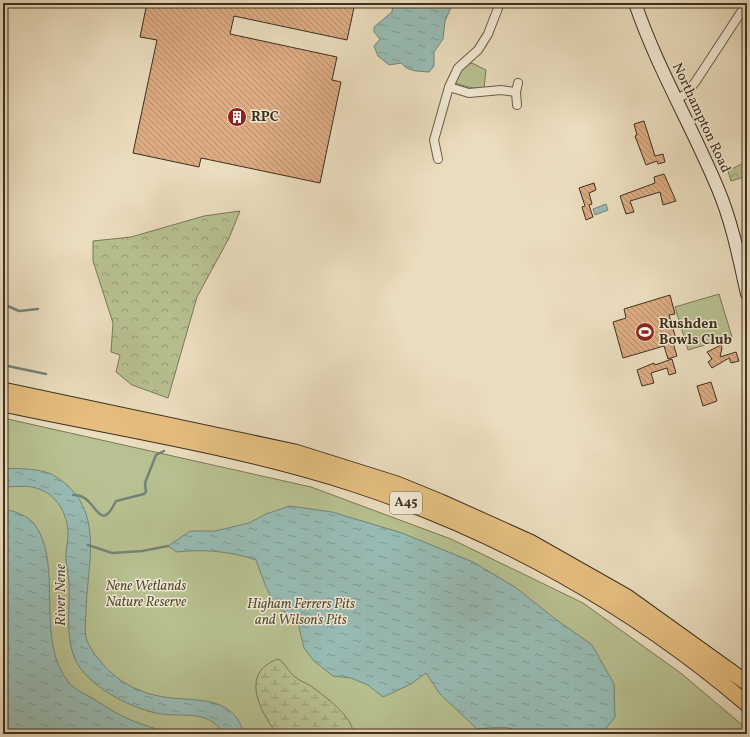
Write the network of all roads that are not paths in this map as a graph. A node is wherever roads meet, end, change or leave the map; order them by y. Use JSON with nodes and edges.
{"nodes":[{"id":1,"x":500,"y":3,"type":"edge"},
{"id":2,"x":635,"y":3,"type":"edge"},
{"id":3,"x":747,"y":3,"type":"edge"},
{"id":4,"x":518,"y":83,"type":"dead end"},
{"id":5,"x":449,"y":87,"type":"junction"},
{"id":6,"x":516,"y":92,"type":"junction"},
{"id":7,"x":676,"y":100,"type":"junction"},
{"id":8,"x":517,"y":105,"type":"dead end"},
{"id":9,"x":438,"y":159,"type":"dead end"},
{"id":10,"x":747,"y":294,"type":"edge"},
{"id":11,"x":3,"y":390,"type":"edge"},
{"id":12,"x":3,"y":404,"type":"edge"},
{"id":13,"x":747,"y":683,"type":"edge"},
{"id":14,"x":747,"y":704,"type":"edge"}],
"edges":[{"from":1,"to":5,"type":"street"},
{"from":2,"to":7,"type":"main road","name":"Northampton Road"},
{"from":3,"to":7,"type":"street"},
{"from":4,"to":6,"type":"street"},
{"from":5,"to":6,"type":"street"},
{"from":5,"to":9,"type":"street"},
{"from":6,"to":8,"type":"street"},
{"from":7,"to":10,"type":"main road","name":"Northampton Road"},
{"from":11,"to":13,"type":"highway","number":"A45"},
{"from":12,"to":14,"type":"highway","number":"A45"}]}
